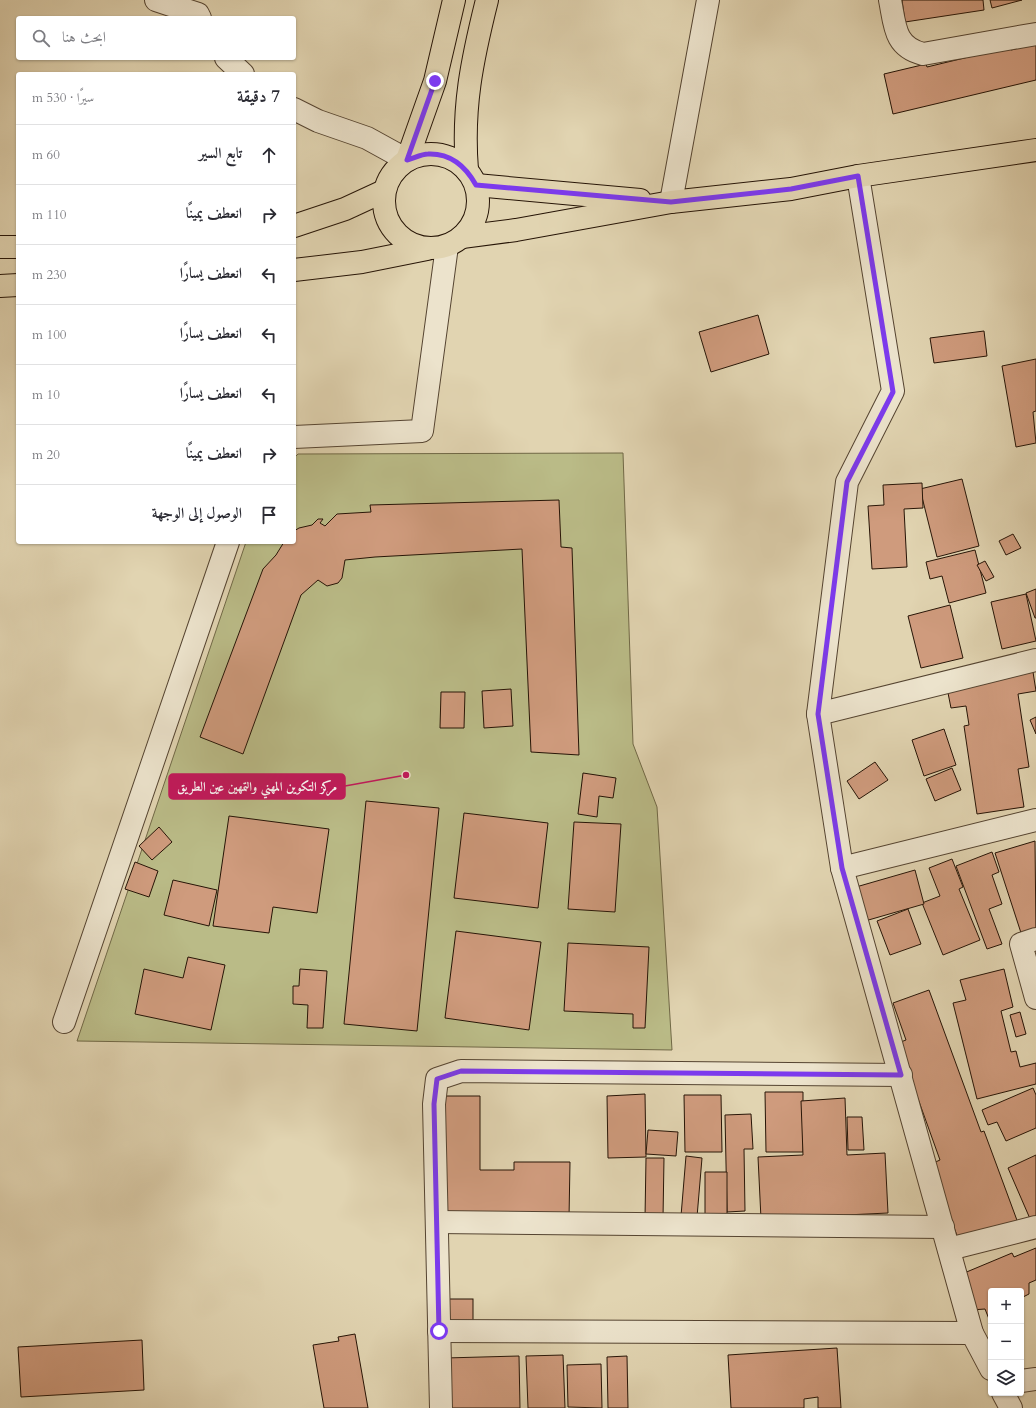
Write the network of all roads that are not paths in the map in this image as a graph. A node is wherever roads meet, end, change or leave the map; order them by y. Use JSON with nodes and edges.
{"nodes":[{"id":1,"x":156,"y":0,"type":"edge"},
{"id":2,"x":454,"y":0,"type":"edge"},
{"id":3,"x":487,"y":0,"type":"edge"},
{"id":4,"x":708,"y":0,"type":"edge"},
{"id":5,"x":890,"y":0,"type":"edge"},
{"id":6,"x":200,"y":11,"type":"edge"},
{"id":7,"x":1036,"y":34,"type":"edge"},
{"id":8,"x":228,"y":60,"type":"edge"},
{"id":9,"x":241,"y":72,"type":"edge"},
{"id":10,"x":296,"y":110,"type":"edge"},
{"id":11,"x":1036,"y":150,"type":"edge"},
{"id":12,"x":407,"y":160,"type":"junction"},
{"id":13,"x":858,"y":176,"type":"junction"},
{"id":14,"x":472,"y":178,"type":"junction"},
{"id":15,"x":384,"y":191,"type":"junction"},
{"id":16,"x":671,"y":202,"type":"junction"},
{"id":17,"x":296,"y":225,"type":"edge"},
{"id":18,"x":445,"y":244,"type":"junction"},
{"id":19,"x":0,"y":247,"type":"edge"},
{"id":20,"x":16,"y":247,"type":"edge"},
{"id":21,"x":296,"y":270,"type":"edge"},
{"id":22,"x":16,"y":285,"type":"edge"},
{"id":23,"x":0,"y":286,"type":"edge"},
{"id":24,"x":296,"y":437,"type":"edge"},
{"id":25,"x":227,"y":544,"type":"edge"},
{"id":26,"x":1036,"y":660,"type":"edge"},
{"id":27,"x":818,"y":714,"type":"junction"},
{"id":28,"x":1036,"y":820,"type":"edge"},
{"id":29,"x":842,"y":868,"type":"junction"},
{"id":30,"x":1036,"y":939,"type":"edge"},
{"id":31,"x":1036,"y":998,"type":"edge"},
{"id":32,"x":64,"y":1022,"type":"dead end"},
{"id":33,"x":901,"y":1075,"type":"junction"},
{"id":34,"x":437,"y":1222,"type":"junction"},
{"id":35,"x":943,"y":1227,"type":"junction"},
{"id":36,"x":1036,"y":1227,"type":"edge"},
{"id":37,"x":949,"y":1249,"type":"junction"},
{"id":38,"x":439,"y":1331,"type":"junction"},
{"id":39,"x":972,"y":1333,"type":"junction"},
{"id":40,"x":988,"y":1363,"type":"edge"},
{"id":41,"x":1036,"y":1378,"type":"edge"},
{"id":42,"x":1024,"y":1380,"type":"edge"},
{"id":43,"x":1005,"y":1396,"type":"edge"},
{"id":44,"x":441,"y":1408,"type":"edge"},
{"id":45,"x":1011,"y":1408,"type":"edge"}],
"edges":[{"from":1,"to":6,"type":"street"},
{"from":2,"to":12,"type":"main road"},
{"from":3,"to":14,"type":"main road"},
{"from":4,"to":16,"type":"street"},
{"from":5,"to":7,"type":"street"},
{"from":8,"to":9,"type":"street"},
{"from":10,"to":12,"type":"street"},
{"from":11,"to":13,"type":"main road"},
{"from":12,"to":14,"type":"main road"},
{"from":12,"to":15,"type":"main road"},
{"from":13,"to":16,"type":"main road"},
{"from":13,"to":27,"type":"street"},
{"from":14,"to":16,"type":"main road"},
{"from":14,"to":18,"type":"main road"},
{"from":15,"to":17,"type":"main road"},
{"from":15,"to":18,"type":"main road"},
{"from":16,"to":18,"type":"main road"},
{"from":18,"to":21,"type":"main road"},
{"from":18,"to":24,"type":"street"},
{"from":19,"to":20,"type":"main road"},
{"from":22,"to":23,"type":"main road"},
{"from":25,"to":32,"type":"street"},
{"from":26,"to":27,"type":"street"},
{"from":27,"to":29,"type":"street"},
{"from":28,"to":29,"type":"street"},
{"from":29,"to":33,"type":"street"},
{"from":30,"to":31,"type":"street"},
{"from":33,"to":34,"type":"street"},
{"from":33,"to":35,"type":"street"},
{"from":34,"to":35,"type":"street"},
{"from":34,"to":38,"type":"street"},
{"from":35,"to":37,"type":"street"},
{"from":36,"to":37,"type":"street"},
{"from":37,"to":39,"type":"street"},
{"from":38,"to":39,"type":"street"},
{"from":38,"to":44,"type":"street"},
{"from":39,"to":40,"type":"street"},
{"from":41,"to":42,"type":"street"},
{"from":43,"to":45,"type":"street"}]}
